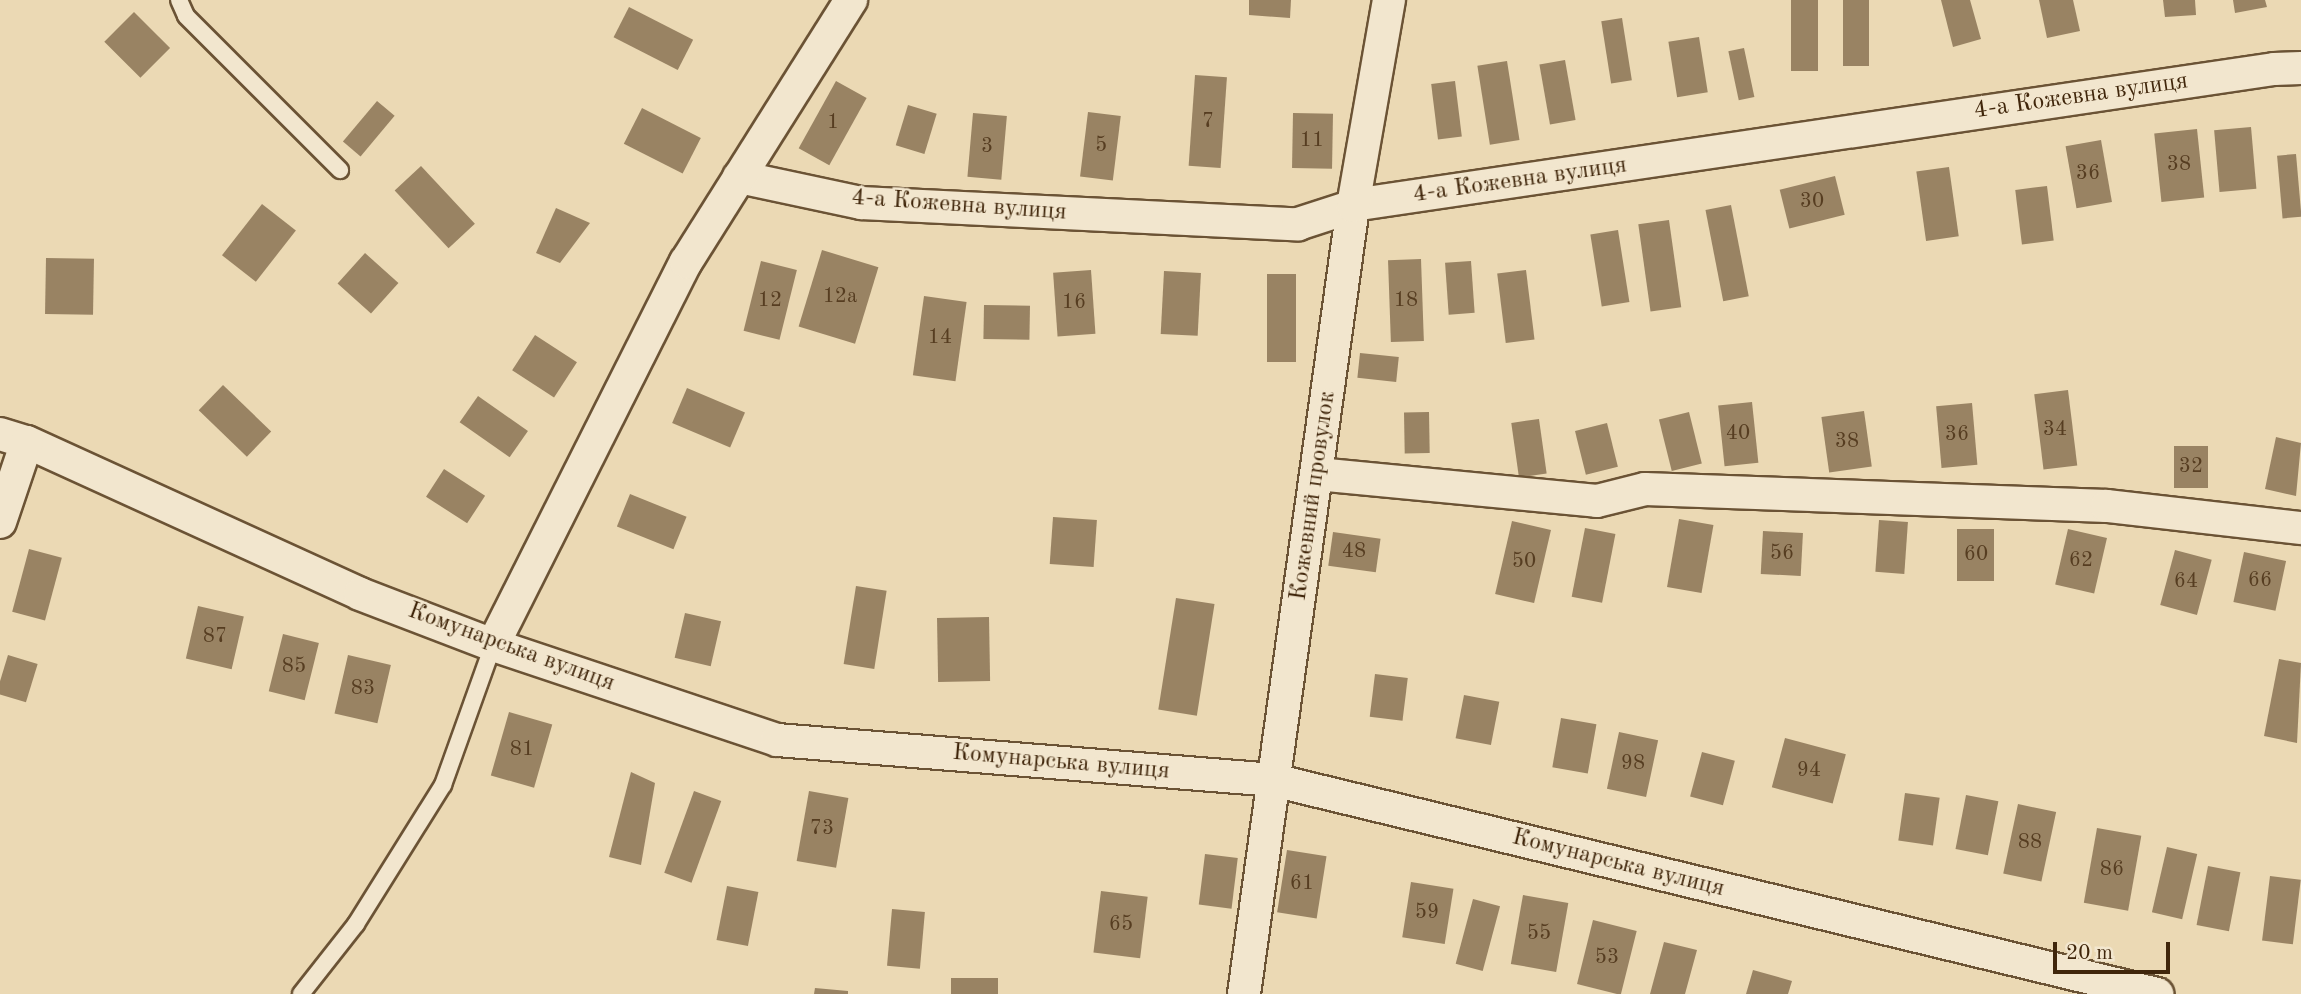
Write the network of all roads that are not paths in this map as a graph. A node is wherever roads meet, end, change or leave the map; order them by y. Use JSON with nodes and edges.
{"nodes":[{"id":1,"x":179,"y":0,"type":"edge"},
{"id":2,"x":851,"y":0,"type":"edge"},
{"id":3,"x":1390,"y":0,"type":"edge"},
{"id":4,"x":2301,"y":68,"type":"edge"},
{"id":5,"x":340,"y":170,"type":"dead end"},
{"id":6,"x":739,"y":177,"type":"junction"},
{"id":7,"x":1353,"y":206,"type":"junction"},
{"id":8,"x":13,"y":438,"type":"edge"},
{"id":9,"x":1317,"y":474,"type":"junction"},
{"id":10,"x":0,"y":522,"type":"edge"},
{"id":11,"x":2301,"y":528,"type":"edge"},
{"id":12,"x":494,"y":645,"type":"junction"},
{"id":13,"x":1273,"y":780,"type":"junction"},
{"id":14,"x":300,"y":994,"type":"edge"},
{"id":15,"x":1244,"y":994,"type":"edge"},
{"id":16,"x":2157,"y":994,"type":"edge"}],
"edges":[{"from":1,"to":5,"type":"lane"},
{"from":2,"to":6,"type":"street"},
{"from":3,"to":7,"type":"street","name":"Кожевний провулок"},
{"from":4,"to":7,"type":"street","name":"4-а Кожевна вулиця"},
{"from":6,"to":7,"type":"street","name":"4-а Кожевна вулиця"},
{"from":6,"to":12,"type":"street"},
{"from":7,"to":9,"type":"street","name":"Кожевний провулок"},
{"from":8,"to":10,"type":"street"},
{"from":8,"to":12,"type":"street","name":"Комунарська вулиця"},
{"from":9,"to":11,"type":"street"},
{"from":9,"to":13,"type":"street","name":"Кожевний провулок"},
{"from":12,"to":13,"type":"street","name":"Комунарська вулиця"},
{"from":12,"to":14,"type":"lane"},
{"from":13,"to":15,"type":"street","name":"Кожевний провулок"},
{"from":13,"to":16,"type":"street","name":"Комунарська вулиця"}]}
